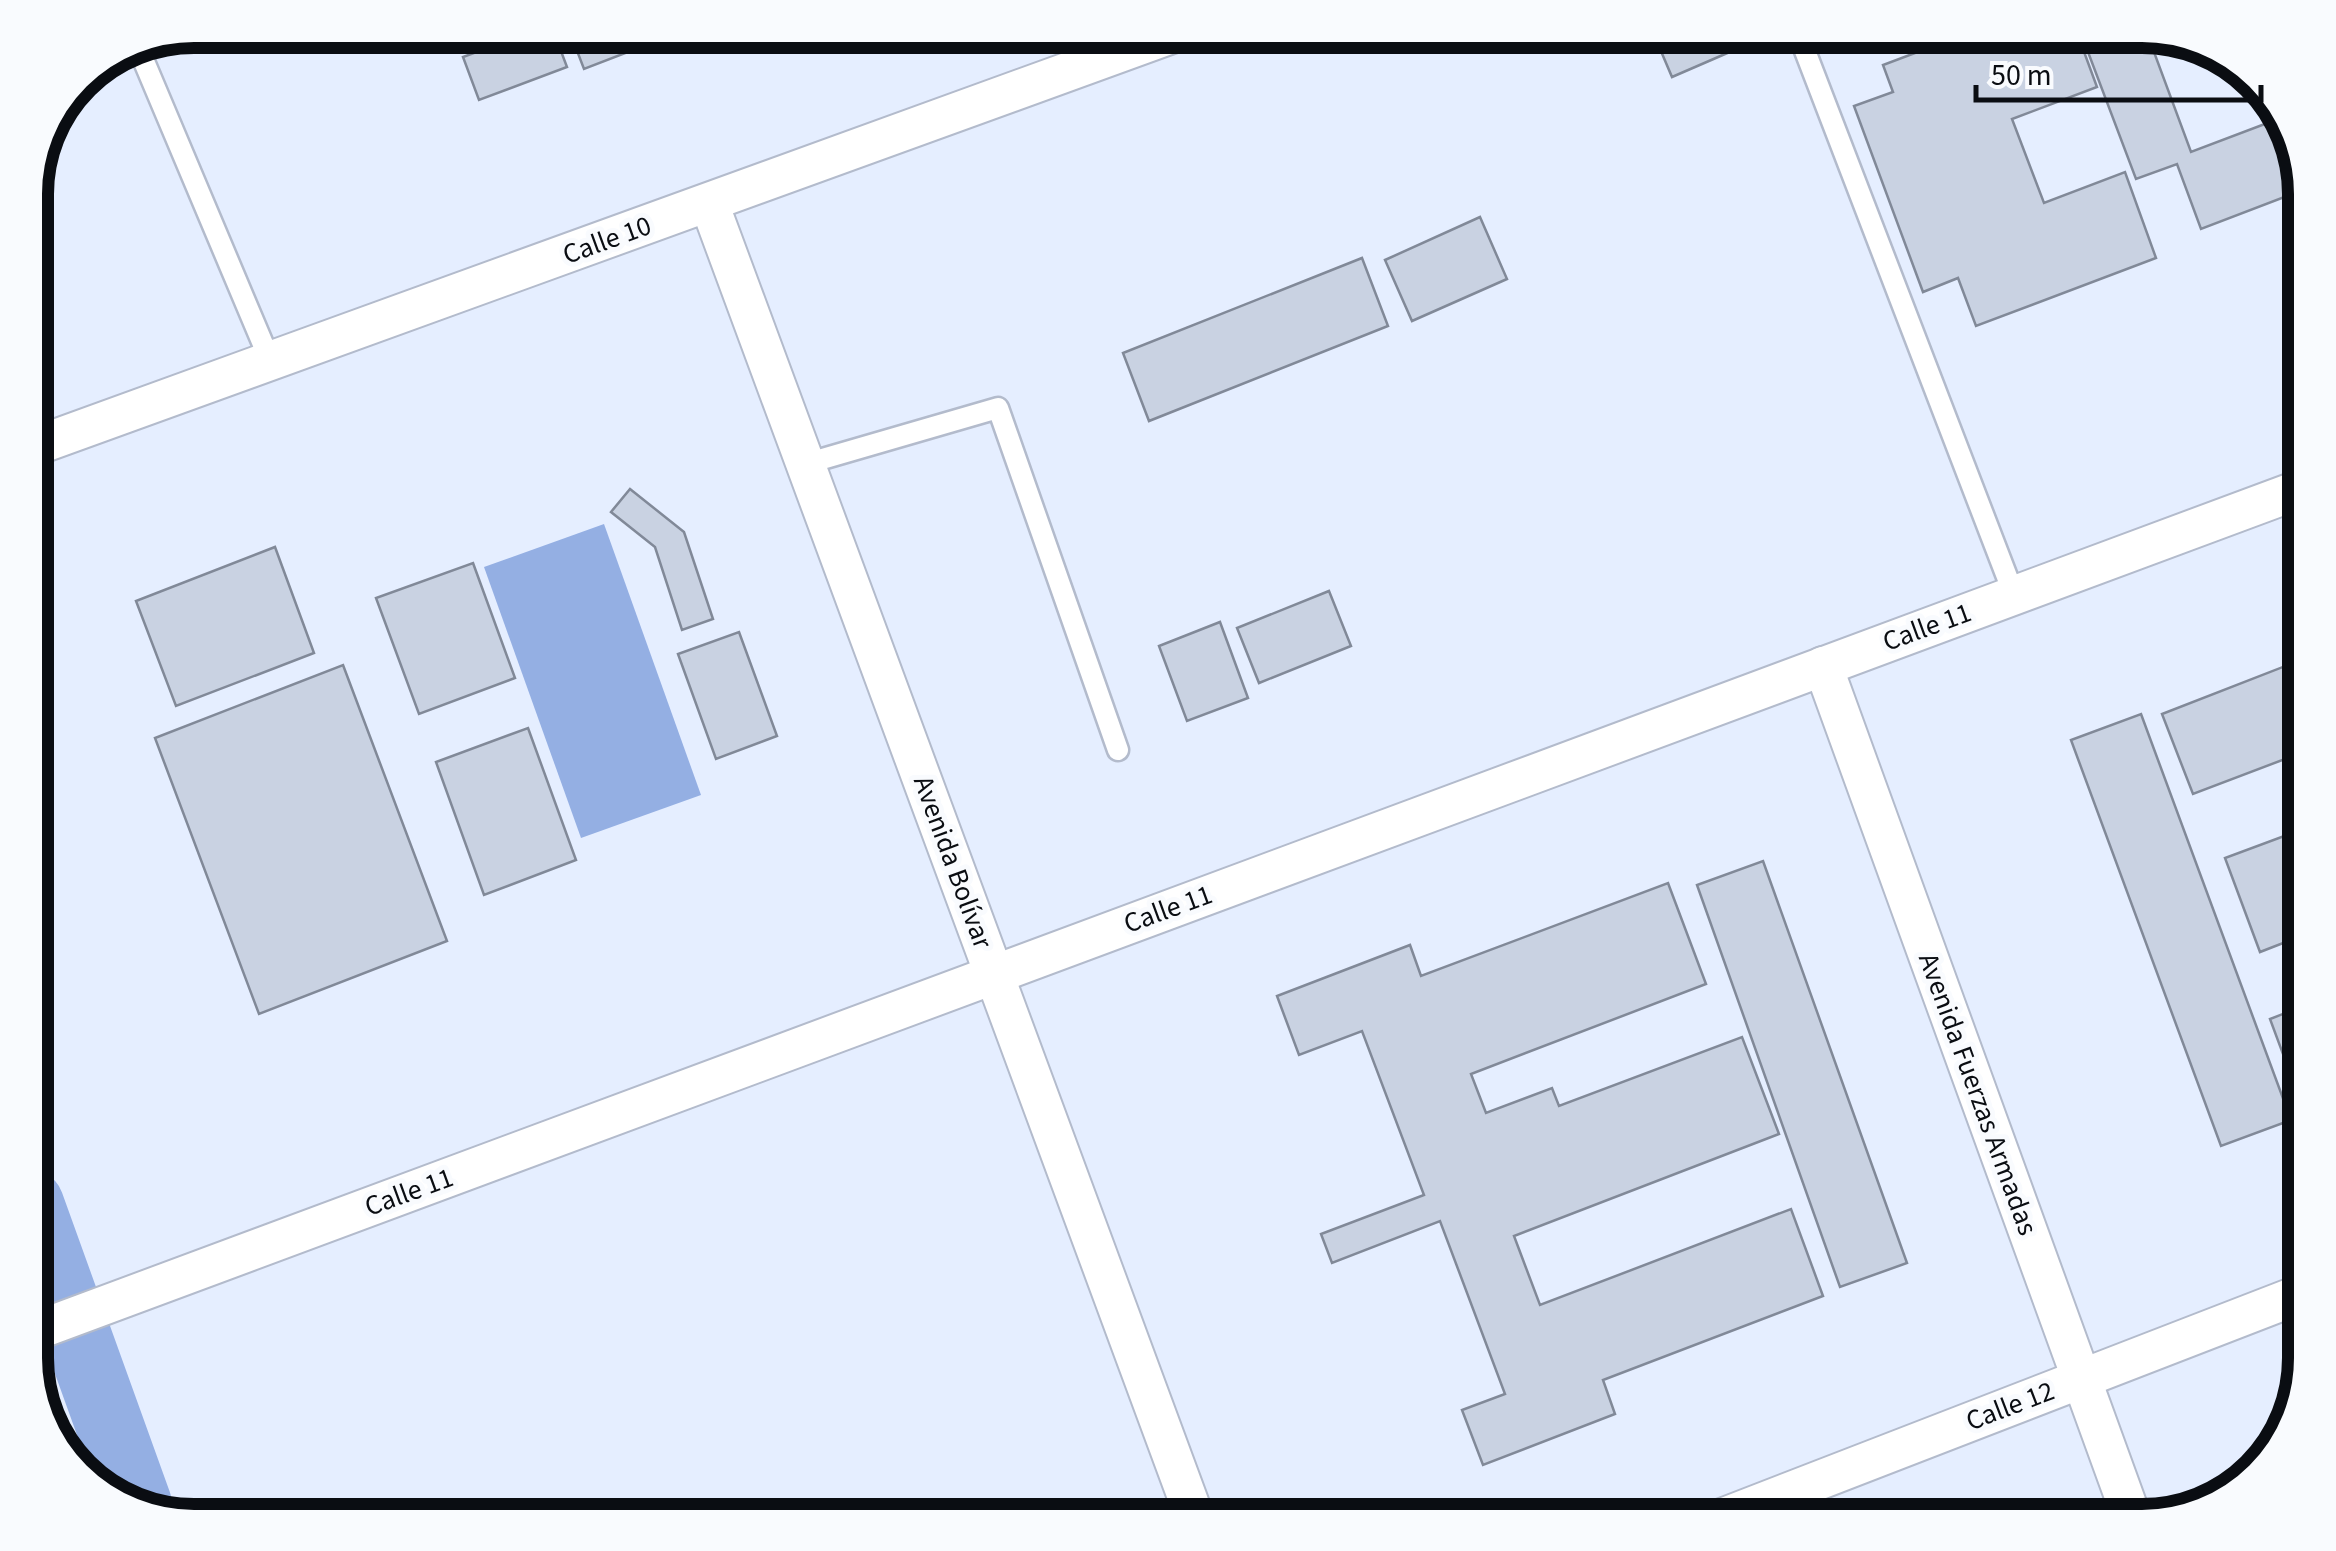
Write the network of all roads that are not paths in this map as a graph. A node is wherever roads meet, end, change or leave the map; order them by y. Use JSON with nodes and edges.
{"nodes":[{"id":1,"x":1134,"y":48,"type":"edge"},
{"id":2,"x":1804,"y":48,"type":"edge"},
{"id":3,"x":142,"y":57,"type":"edge"},
{"id":4,"x":709,"y":203,"type":"junction"},
{"id":5,"x":271,"y":363,"type":"junction"},
{"id":6,"x":48,"y":442,"type":"edge"},
{"id":7,"x":806,"y":464,"type":"junction"},
{"id":8,"x":2288,"y":494,"type":"edge"},
{"id":9,"x":2014,"y":595,"type":"junction"},
{"id":10,"x":1824,"y":666,"type":"junction"},
{"id":11,"x":1118,"y":750,"type":"dead end"},
{"id":12,"x":994,"y":974,"type":"junction"},
{"id":13,"x":2288,"y":1299,"type":"edge"},
{"id":14,"x":48,"y":1326,"type":"edge"},
{"id":15,"x":2082,"y":1378,"type":"junction"},
{"id":16,"x":1190,"y":1504,"type":"edge"},
{"id":17,"x":1758,"y":1504,"type":"edge"},
{"id":18,"x":2128,"y":1504,"type":"edge"}],
"edges":[{"from":1,"to":4,"type":"street","name":"Calle 10"},
{"from":2,"to":9,"type":"lane"},
{"from":3,"to":5,"type":"lane"},
{"from":4,"to":5,"type":"street","name":"Calle 10"},
{"from":4,"to":7,"type":"street","name":"Avenida Bolívar"},
{"from":5,"to":6,"type":"street","name":"Calle 10"},
{"from":7,"to":11,"type":"lane"},
{"from":7,"to":12,"type":"street","name":"Avenida Bolívar"},
{"from":8,"to":9,"type":"street","name":"Calle 11"},
{"from":9,"to":10,"type":"street","name":"Calle 11"},
{"from":10,"to":12,"type":"street","name":"Calle 11"},
{"from":10,"to":15,"type":"street","name":"Avenida Fuerzas Armadas"},
{"from":12,"to":14,"type":"street","name":"Calle 11"},
{"from":12,"to":16,"type":"street","name":"Avenida Bolívar"},
{"from":13,"to":15,"type":"street","name":"Calle 12"},
{"from":15,"to":17,"type":"street","name":"Calle 12"},
{"from":15,"to":18,"type":"street","name":"Avenida Fuerzas Armadas"}]}
